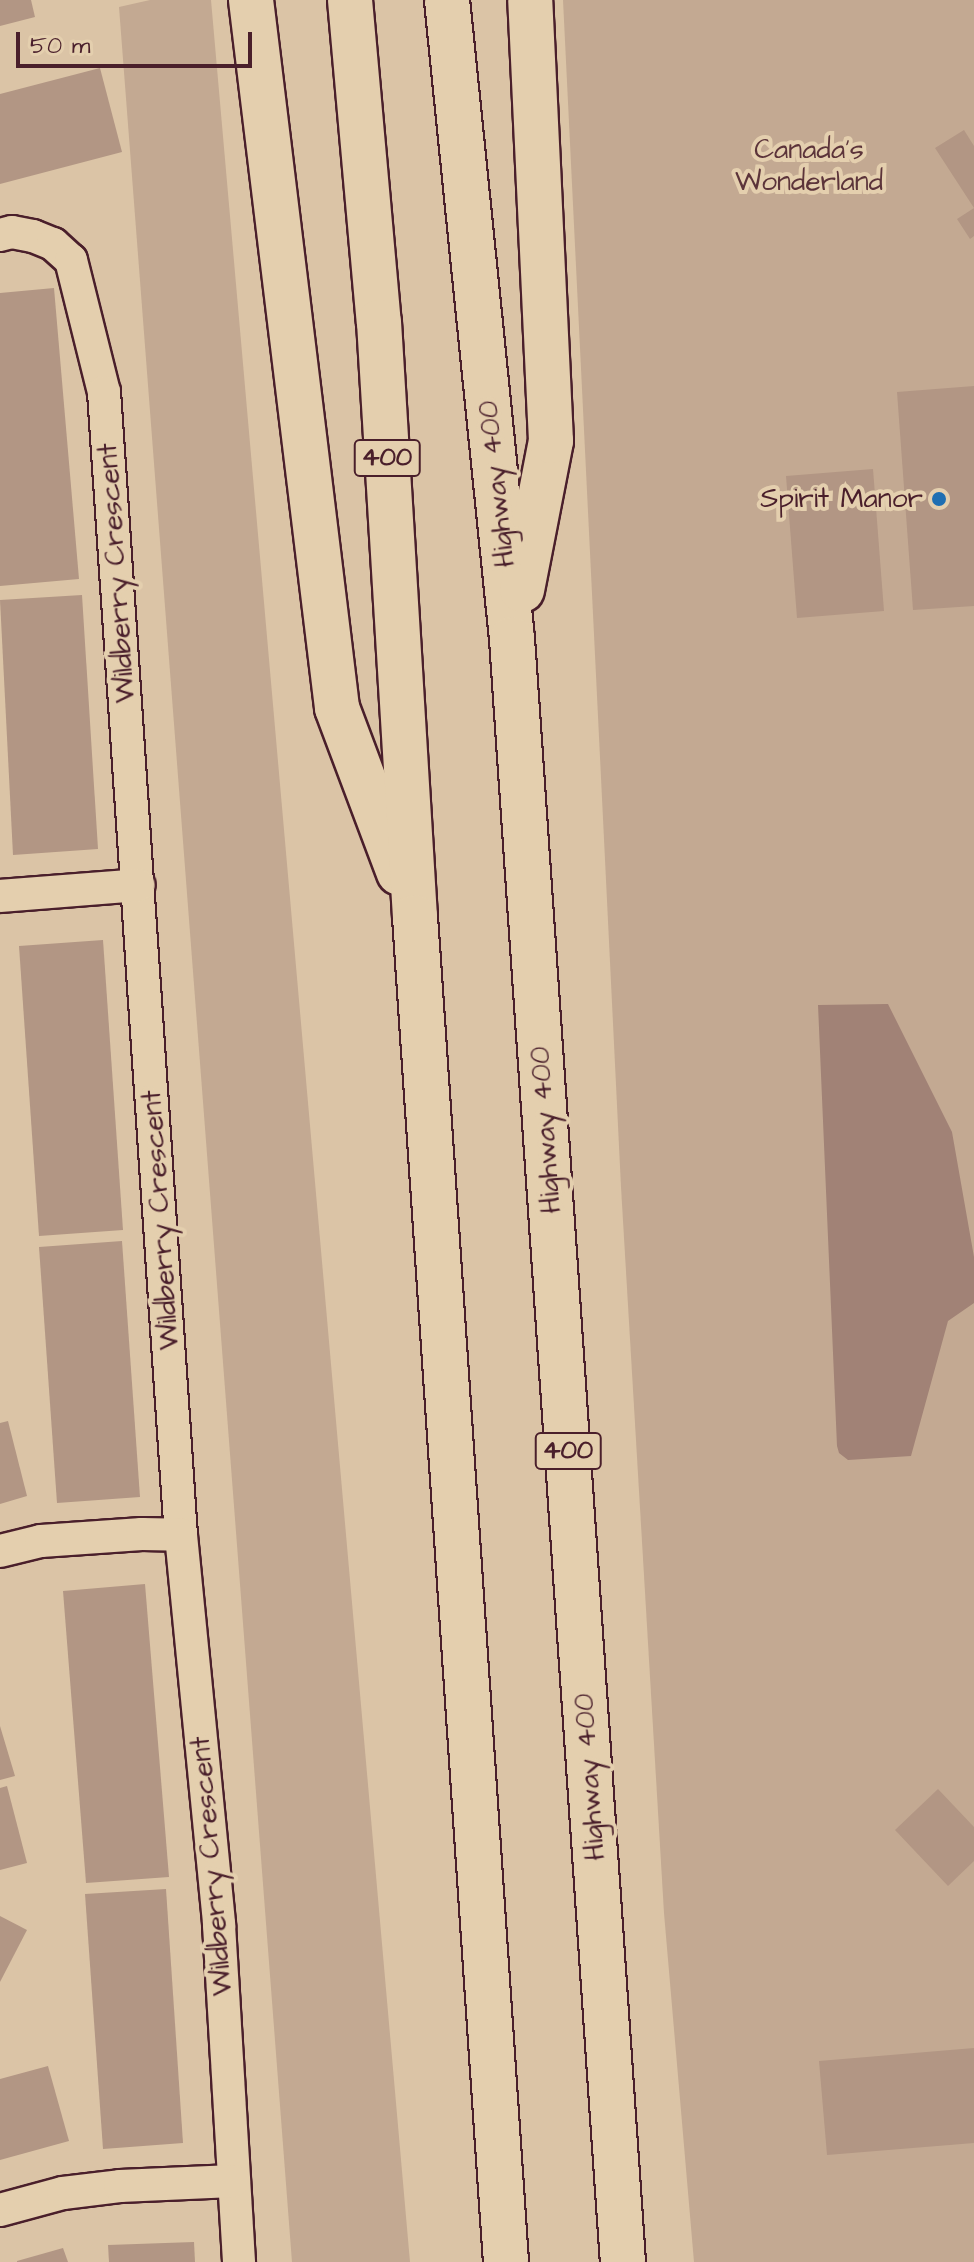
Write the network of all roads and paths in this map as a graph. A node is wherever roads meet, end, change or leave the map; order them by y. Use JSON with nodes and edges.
{"nodes":[{"id":1,"x":251,"y":0,"type":"edge"},
{"id":2,"x":350,"y":0,"type":"edge"},
{"id":3,"x":447,"y":0,"type":"edge"},
{"id":4,"x":530,"y":0,"type":"edge"},
{"id":5,"x":0,"y":235,"type":"edge"},
{"id":6,"x":512,"y":639,"type":"junction"},
{"id":7,"x":139,"y":885,"type":"junction"},
{"id":8,"x":0,"y":896,"type":"edge"},
{"id":9,"x":415,"y":917,"type":"junction"},
{"id":10,"x":181,"y":1535,"type":"junction"},
{"id":11,"x":0,"y":1551,"type":"edge"},
{"id":12,"x":233,"y":2181,"type":"junction"},
{"id":13,"x":0,"y":2210,"type":"edge"},
{"id":14,"x":239,"y":2262,"type":"edge"},
{"id":15,"x":506,"y":2262,"type":"edge"},
{"id":16,"x":623,"y":2262,"type":"edge"}],
"edges":[{"from":1,"to":9,"type":"highway"},
{"from":2,"to":9,"type":"highway","number":"400"},
{"from":3,"to":6,"type":"highway","name":"Highway 400","number":"400"},
{"from":4,"to":6,"type":"highway"},
{"from":5,"to":7,"type":"street","name":"Wildberry Crescent"},
{"from":6,"to":16,"type":"highway","name":"Highway 400","number":"400"},
{"from":7,"to":8,"type":"street"},
{"from":7,"to":10,"type":"street","name":"Wildberry Crescent"},
{"from":9,"to":15,"type":"highway","number":"400"},
{"from":10,"to":11,"type":"street"},
{"from":10,"to":12,"type":"street","name":"Wildberry Crescent"},
{"from":12,"to":13,"type":"street"},
{"from":12,"to":14,"type":"street","name":"Wildberry Crescent"}]}
